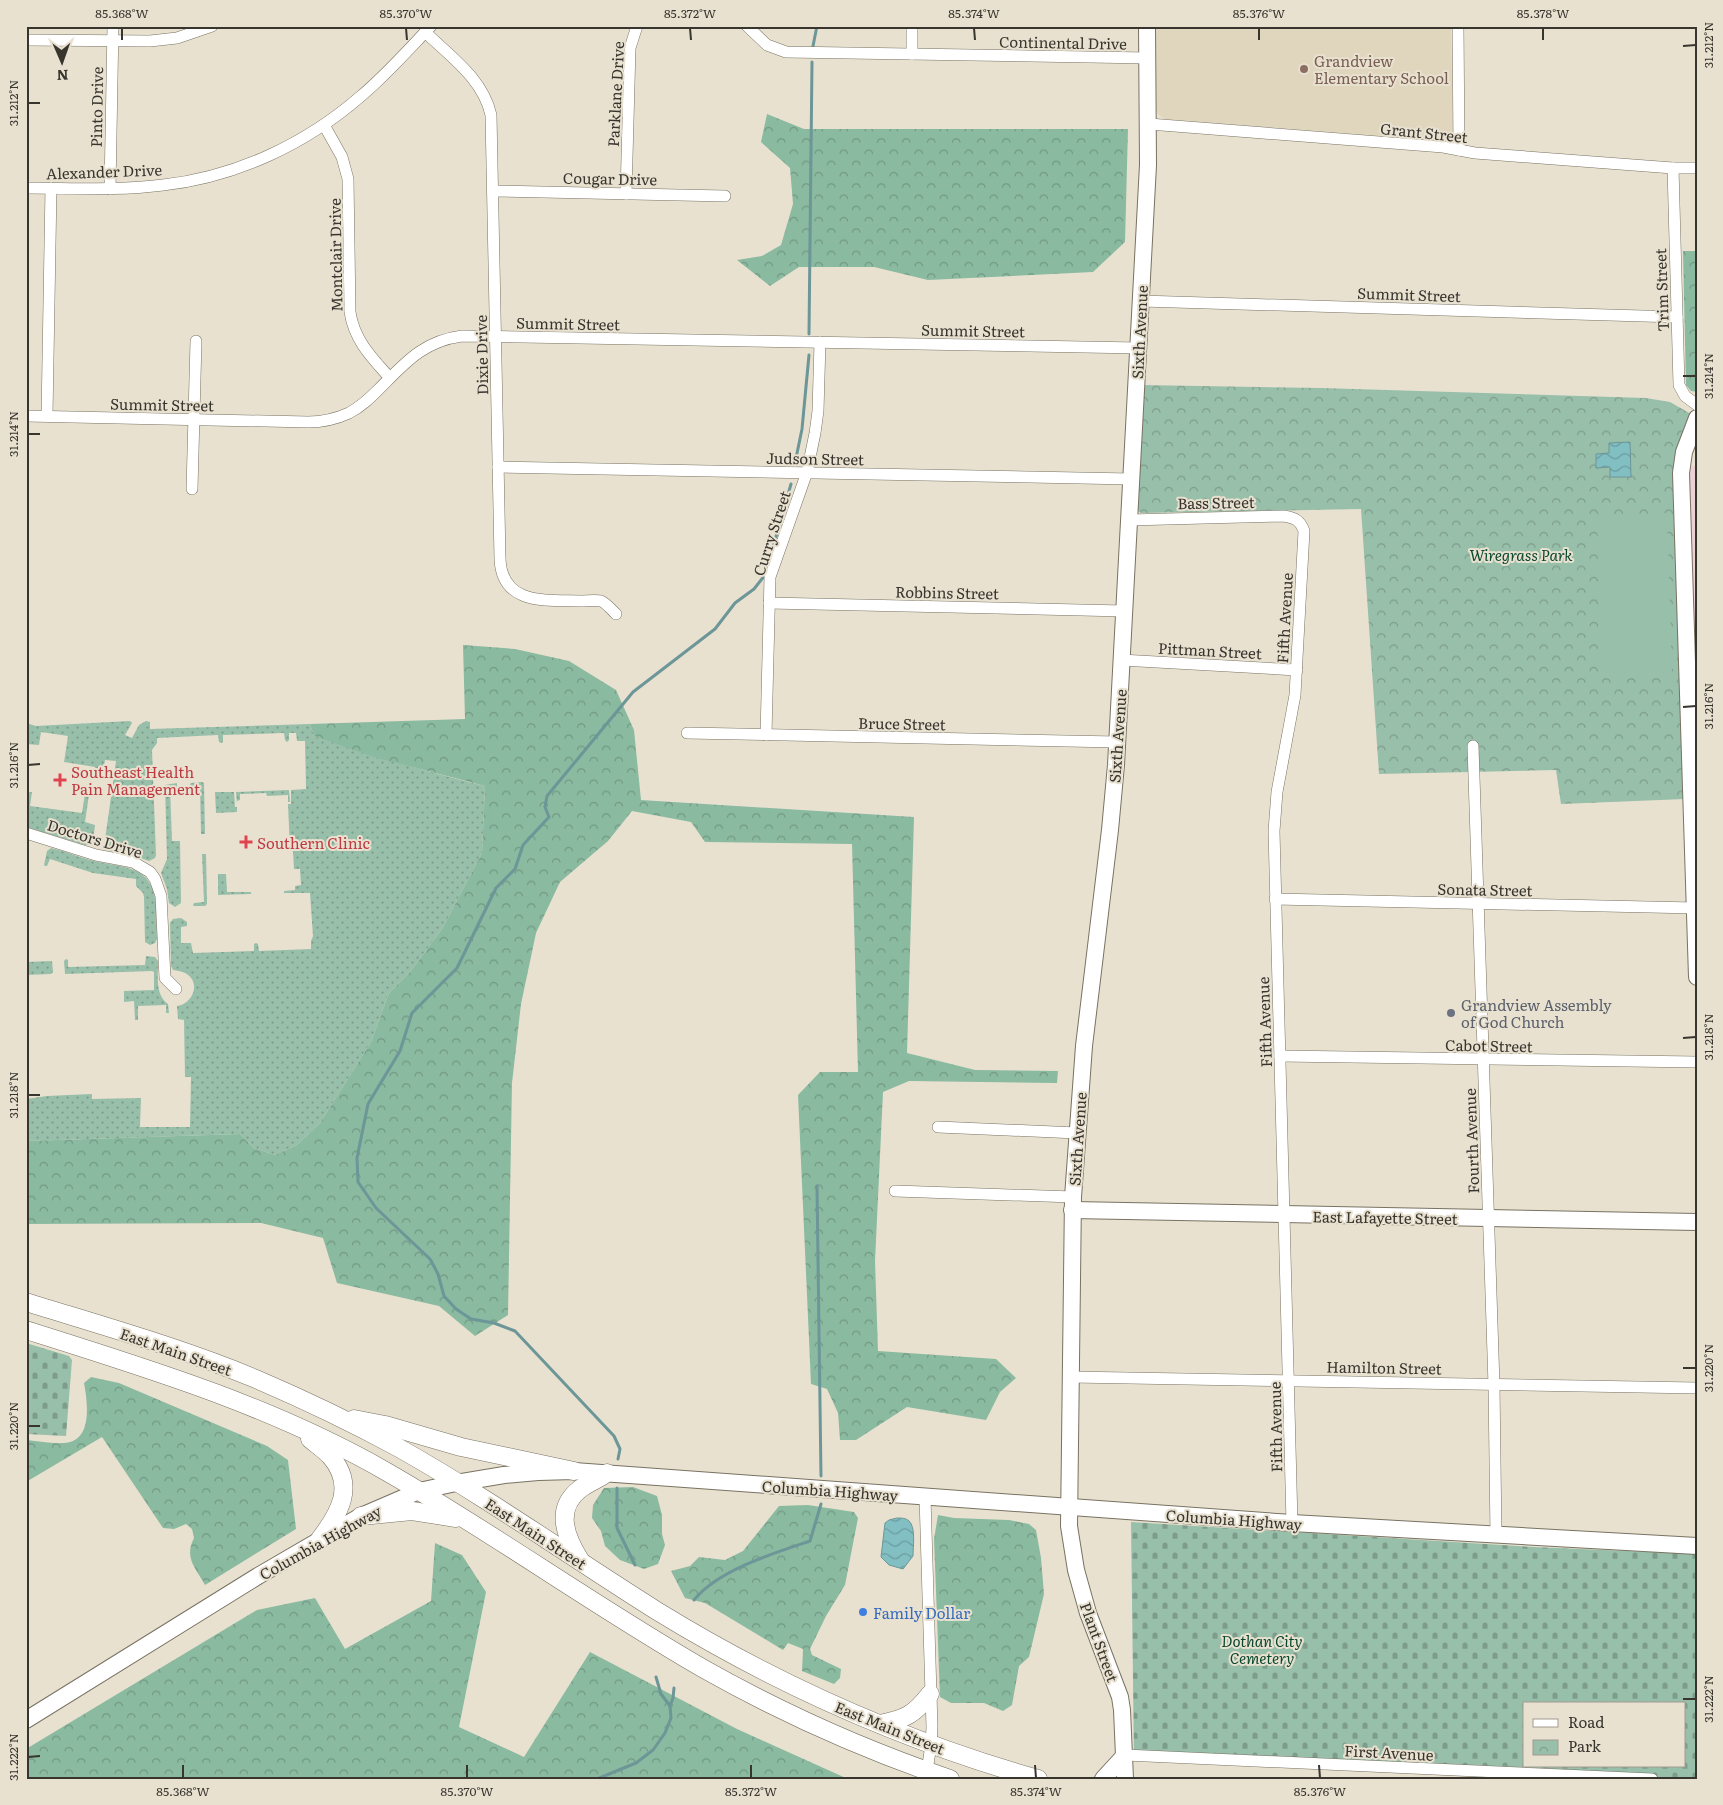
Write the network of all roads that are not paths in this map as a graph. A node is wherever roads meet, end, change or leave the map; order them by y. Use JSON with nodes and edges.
{"nodes":[{"id":1,"x":113,"y":26,"type":"edge"},
{"id":2,"x":212,"y":26,"type":"edge"},
{"id":3,"x":637,"y":26,"type":"edge"},
{"id":4,"x":747,"y":26,"type":"edge"},
{"id":5,"x":912,"y":26,"type":"edge"},
{"id":6,"x":1147,"y":26,"type":"edge"},
{"id":7,"x":1458,"y":26,"type":"edge"},
{"id":8,"x":428,"y":29,"type":"edge"},
{"id":9,"x":26,"y":40,"type":"edge"},
{"id":10,"x":113,"y":40,"type":"junction"},
{"id":11,"x":912,"y":54,"type":"junction"},
{"id":12,"x":1148,"y":58,"type":"junction"},
{"id":13,"x":324,"y":124,"type":"junction"},
{"id":14,"x":1149,"y":124,"type":"junction"},
{"id":15,"x":1459,"y":150,"type":"junction"},
{"id":16,"x":1673,"y":168,"type":"junction"},
{"id":17,"x":1697,"y":168,"type":"edge"},
{"id":18,"x":26,"y":188,"type":"edge"},
{"id":19,"x":52,"y":188,"type":"junction"},
{"id":20,"x":110,"y":189,"type":"junction"},
{"id":21,"x":493,"y":191,"type":"junction"},
{"id":22,"x":626,"y":194,"type":"junction"},
{"id":23,"x":725,"y":196,"type":"dead end"},
{"id":24,"x":1141,"y":301,"type":"junction"},
{"id":25,"x":1677,"y":317,"type":"junction"},
{"id":26,"x":496,"y":336,"type":"junction"},
{"id":27,"x":196,"y":341,"type":"dead end"},
{"id":28,"x":820,"y":342,"type":"junction"},
{"id":29,"x":1138,"y":348,"type":"junction"},
{"id":30,"x":390,"y":378,"type":"junction"},
{"id":31,"x":1697,"y":405,"type":"edge"},
{"id":32,"x":26,"y":416,"type":"edge"},
{"id":33,"x":47,"y":416,"type":"junction"},
{"id":34,"x":1697,"y":418,"type":"edge"},
{"id":35,"x":194,"y":420,"type":"junction"},
{"id":36,"x":498,"y":467,"type":"junction"},
{"id":37,"x":807,"y":472,"type":"junction"},
{"id":38,"x":1131,"y":480,"type":"junction"},
{"id":39,"x":192,"y":490,"type":"dead end"},
{"id":40,"x":1129,"y":520,"type":"junction"},
{"id":41,"x":1301,"y":523,"type":"joint"},
{"id":42,"x":769,"y":603,"type":"junction"},
{"id":43,"x":1124,"y":610,"type":"junction"},
{"id":44,"x":616,"y":614,"type":"dead end"},
{"id":45,"x":1121,"y":660,"type":"junction"},
{"id":46,"x":1297,"y":670,"type":"junction"},
{"id":47,"x":687,"y":733,"type":"dead end"},
{"id":48,"x":766,"y":735,"type":"junction"},
{"id":49,"x":1117,"y":742,"type":"junction"},
{"id":50,"x":1473,"y":746,"type":"dead end"},
{"id":51,"x":1694,"y":795,"type":"edge"},
{"id":52,"x":26,"y":833,"type":"edge"},
{"id":53,"x":1276,"y":899,"type":"junction"},
{"id":54,"x":1479,"y":904,"type":"junction"},
{"id":55,"x":1695,"y":908,"type":"junction"},
{"id":56,"x":1697,"y":977,"type":"edge"},
{"id":57,"x":176,"y":989,"type":"dead end"},
{"id":58,"x":1280,"y":1056,"type":"junction"},
{"id":59,"x":1484,"y":1060,"type":"junction"},
{"id":60,"x":1697,"y":1062,"type":"edge"},
{"id":61,"x":938,"y":1127,"type":"dead end"},
{"id":62,"x":1077,"y":1132,"type":"junction"},
{"id":63,"x":895,"y":1191,"type":"dead end"},
{"id":64,"x":1073,"y":1203,"type":"junction"},
{"id":65,"x":1285,"y":1215,"type":"junction"},
{"id":66,"x":1488,"y":1218,"type":"junction"},
{"id":67,"x":1697,"y":1222,"type":"edge"},
{"id":68,"x":26,"y":1302,"type":"edge"},
{"id":69,"x":26,"y":1330,"type":"edge"},
{"id":70,"x":168,"y":1347,"type":"junction"},
{"id":71,"x":158,"y":1371,"type":"junction"},
{"id":72,"x":1071,"y":1377,"type":"junction"},
{"id":73,"x":1289,"y":1380,"type":"junction"},
{"id":74,"x":1494,"y":1385,"type":"junction"},
{"id":75,"x":1697,"y":1388,"type":"edge"},
{"id":76,"x":337,"y":1416,"type":"junction"},
{"id":77,"x":295,"y":1425,"type":"junction"},
{"id":78,"x":1069,"y":1444,"type":"joint"},
{"id":79,"x":574,"y":1472,"type":"junction"},
{"id":80,"x":607,"y":1474,"type":"junction"},
{"id":81,"x":456,"y":1483,"type":"junction"},
{"id":82,"x":418,"y":1491,"type":"junction"},
{"id":83,"x":925,"y":1497,"type":"junction"},
{"id":84,"x":1069,"y":1507,"type":"junction"},
{"id":85,"x":361,"y":1516,"type":"junction"},
{"id":86,"x":466,"y":1520,"type":"junction"},
{"id":87,"x":1292,"y":1523,"type":"junction"},
{"id":88,"x":1496,"y":1536,"type":"junction"},
{"id":89,"x":320,"y":1539,"type":"junction"},
{"id":90,"x":1697,"y":1546,"type":"edge"},
{"id":91,"x":581,"y":1562,"type":"junction"},
{"id":92,"x":930,"y":1694,"type":"junction"},
{"id":93,"x":26,"y":1720,"type":"edge"},
{"id":94,"x":880,"y":1724,"type":"junction"},
{"id":95,"x":931,"y":1745,"type":"junction"},
{"id":96,"x":1125,"y":1754,"type":"junction"},
{"id":97,"x":927,"y":1771,"type":"junction"},
{"id":98,"x":950,"y":1779,"type":"edge"},
{"id":99,"x":1038,"y":1779,"type":"edge"},
{"id":100,"x":1102,"y":1779,"type":"edge"},
{"id":101,"x":1125,"y":1779,"type":"edge"},
{"id":102,"x":1652,"y":1779,"type":"edge"}],
"edges":[{"from":1,"to":10,"type":"street","name":"Pinto Drive"},
{"from":2,"to":10,"type":"street"},
{"from":3,"to":22,"type":"street","name":"Parklane Drive"},
{"from":4,"to":11,"type":"street","name":"Continental Drive"},
{"from":5,"to":11,"type":"street"},
{"from":6,"to":12,"type":"street","name":"Sixth Avenue"},
{"from":7,"to":15,"type":"street"},
{"from":8,"to":13,"type":"street","name":"Alexander Drive"},
{"from":8,"to":21,"type":"street","name":"Dixie Drive"},
{"from":9,"to":10,"type":"street"},
{"from":10,"to":20,"type":"street","name":"Pinto Drive"},
{"from":11,"to":12,"type":"street","name":"Continental Drive"},
{"from":12,"to":14,"type":"street","name":"Sixth Avenue"},
{"from":13,"to":20,"type":"street","name":"Alexander Drive"},
{"from":13,"to":30,"type":"street","name":"Montclair Drive"},
{"from":14,"to":15,"type":"street","name":"Grant Street"},
{"from":14,"to":24,"type":"street","name":"Sixth Avenue"},
{"from":15,"to":16,"type":"street","name":"Grant Street"},
{"from":16,"to":17,"type":"street","name":"Grant Street"},
{"from":16,"to":25,"type":"street","name":"Trim Street"},
{"from":18,"to":19,"type":"street","name":"Alexander Drive"},
{"from":19,"to":20,"type":"street","name":"Alexander Drive"},
{"from":19,"to":33,"type":"street"},
{"from":21,"to":22,"type":"street","name":"Cougar Drive"},
{"from":21,"to":26,"type":"street","name":"Dixie Drive"},
{"from":22,"to":23,"type":"street","name":"Cougar Drive"},
{"from":24,"to":25,"type":"street","name":"Summit Street"},
{"from":24,"to":29,"type":"street","name":"Sixth Avenue"},
{"from":25,"to":31,"type":"street","name":"Trim Street"},
{"from":26,"to":28,"type":"street","name":"Summit Street"},
{"from":26,"to":30,"type":"street","name":"Summit Street"},
{"from":26,"to":36,"type":"street","name":"Dixie Drive"},
{"from":27,"to":35,"type":"street"},
{"from":28,"to":29,"type":"street","name":"Summit Street"},
{"from":28,"to":37,"type":"street","name":"Curry Street"},
{"from":29,"to":38,"type":"street","name":"Sixth Avenue"},
{"from":30,"to":35,"type":"street","name":"Summit Street"},
{"from":32,"to":33,"type":"street","name":"Summit Street"},
{"from":33,"to":35,"type":"street","name":"Summit Street"},
{"from":34,"to":51,"type":"street"},
{"from":35,"to":39,"type":"street"},
{"from":36,"to":37,"type":"street","name":"Judson Street"},
{"from":36,"to":44,"type":"street","name":"Dixie Drive"},
{"from":37,"to":38,"type":"street","name":"Judson Street"},
{"from":37,"to":42,"type":"street","name":"Curry Street"},
{"from":38,"to":40,"type":"street","name":"Sixth Avenue"},
{"from":40,"to":41,"type":"street","name":"Bass Street"},
{"from":40,"to":43,"type":"street","name":"Sixth Avenue"},
{"from":41,"to":46,"type":"street","name":"Fifth Avenue"},
{"from":42,"to":43,"type":"street","name":"Robbins Street"},
{"from":42,"to":48,"type":"street","name":"Curry Street"},
{"from":43,"to":45,"type":"street","name":"Sixth Avenue"},
{"from":45,"to":46,"type":"street","name":"Pittman Street"},
{"from":45,"to":49,"type":"street","name":"Sixth Avenue"},
{"from":46,"to":53,"type":"street","name":"Fifth Avenue"},
{"from":47,"to":48,"type":"street","name":"Bruce Street"},
{"from":48,"to":49,"type":"street","name":"Bruce Street"},
{"from":49,"to":62,"type":"street","name":"Sixth Avenue"},
{"from":50,"to":54,"type":"street","name":"Fourth Avenue"},
{"from":51,"to":55,"type":"street"},
{"from":52,"to":57,"type":"street","name":"Doctors Drive"},
{"from":53,"to":54,"type":"street","name":"Sonata Street"},
{"from":53,"to":58,"type":"street","name":"Fifth Avenue"},
{"from":54,"to":55,"type":"street","name":"Sonata Street"},
{"from":54,"to":59,"type":"street","name":"Fourth Avenue"},
{"from":55,"to":56,"type":"street"},
{"from":58,"to":59,"type":"street","name":"Cabot Street"},
{"from":58,"to":65,"type":"street","name":"Fifth Avenue"},
{"from":59,"to":60,"type":"street","name":"Cabot Street"},
{"from":59,"to":66,"type":"street","name":"Fourth Avenue"},
{"from":61,"to":62,"type":"street"},
{"from":62,"to":64,"type":"street","name":"Sixth Avenue"},
{"from":63,"to":64,"type":"street"},
{"from":64,"to":65,"type":"street","name":"East Lafayette Street"},
{"from":64,"to":72,"type":"street","name":"Sixth Avenue"},
{"from":65,"to":66,"type":"street","name":"East Lafayette Street"},
{"from":65,"to":73,"type":"street","name":"Fifth Avenue"},
{"from":66,"to":67,"type":"street","name":"East Lafayette Street"},
{"from":66,"to":74,"type":"street","name":"Fourth Avenue"},
{"from":68,"to":70,"type":"main road","name":"East Main Street"},
{"from":69,"to":71,"type":"main road","name":"East Main Street"},
{"from":70,"to":71,"type":"main road"},
{"from":70,"to":76,"type":"main road","name":"East Main Street"},
{"from":71,"to":77,"type":"main road","name":"East Main Street"},
{"from":72,"to":73,"type":"street","name":"Hamilton Street"},
{"from":72,"to":78,"type":"street","name":"Sixth Avenue"},
{"from":73,"to":74,"type":"street","name":"Hamilton Street"},
{"from":73,"to":87,"type":"street","name":"Fifth Avenue"},
{"from":74,"to":75,"type":"street","name":"Hamilton Street"},
{"from":74,"to":88,"type":"street","name":"Fourth Avenue"},
{"from":76,"to":79,"type":"main road"},
{"from":76,"to":81,"type":"main road","name":"East Main Street"},
{"from":77,"to":82,"type":"main road","name":"East Main Street"},
{"from":77,"to":89,"type":"main road"},
{"from":78,"to":84,"type":"street","name":"Plant Street"},
{"from":79,"to":80,"type":"street","name":"Columbia Highway"},
{"from":79,"to":81,"type":"street","name":"Columbia Highway"},
{"from":80,"to":83,"type":"street","name":"Columbia Highway"},
{"from":80,"to":91,"type":"main road"},
{"from":81,"to":82,"type":"street","name":"Columbia Highway"},
{"from":81,"to":91,"type":"main road","name":"East Main Street"},
{"from":82,"to":85,"type":"street","name":"Columbia Highway"},
{"from":82,"to":86,"type":"main road","name":"East Main Street"},
{"from":83,"to":84,"type":"street","name":"Columbia Highway"},
{"from":83,"to":92,"type":"street"},
{"from":84,"to":87,"type":"street","name":"Columbia Highway"},
{"from":84,"to":96,"type":"street","name":"Plant Street"},
{"from":85,"to":86,"type":"main road"},
{"from":85,"to":89,"type":"street","name":"Columbia Highway"},
{"from":86,"to":97,"type":"main road","name":"East Main Street"},
{"from":87,"to":88,"type":"street","name":"Columbia Highway"},
{"from":88,"to":90,"type":"street","name":"Columbia Highway"},
{"from":89,"to":93,"type":"street","name":"Columbia Highway"},
{"from":91,"to":94,"type":"main road","name":"East Main Street"},
{"from":92,"to":94,"type":"main road"},
{"from":92,"to":95,"type":"street"},
{"from":94,"to":95,"type":"main road","name":"East Main Street"},
{"from":95,"to":97,"type":"street"},
{"from":95,"to":99,"type":"main road","name":"East Main Street"},
{"from":96,"to":100,"type":"street"},
{"from":96,"to":101,"type":"street","name":"Plant Street"},
{"from":96,"to":102,"type":"street","name":"First Avenue"},
{"from":97,"to":98,"type":"main road","name":"East Main Street"}]}
